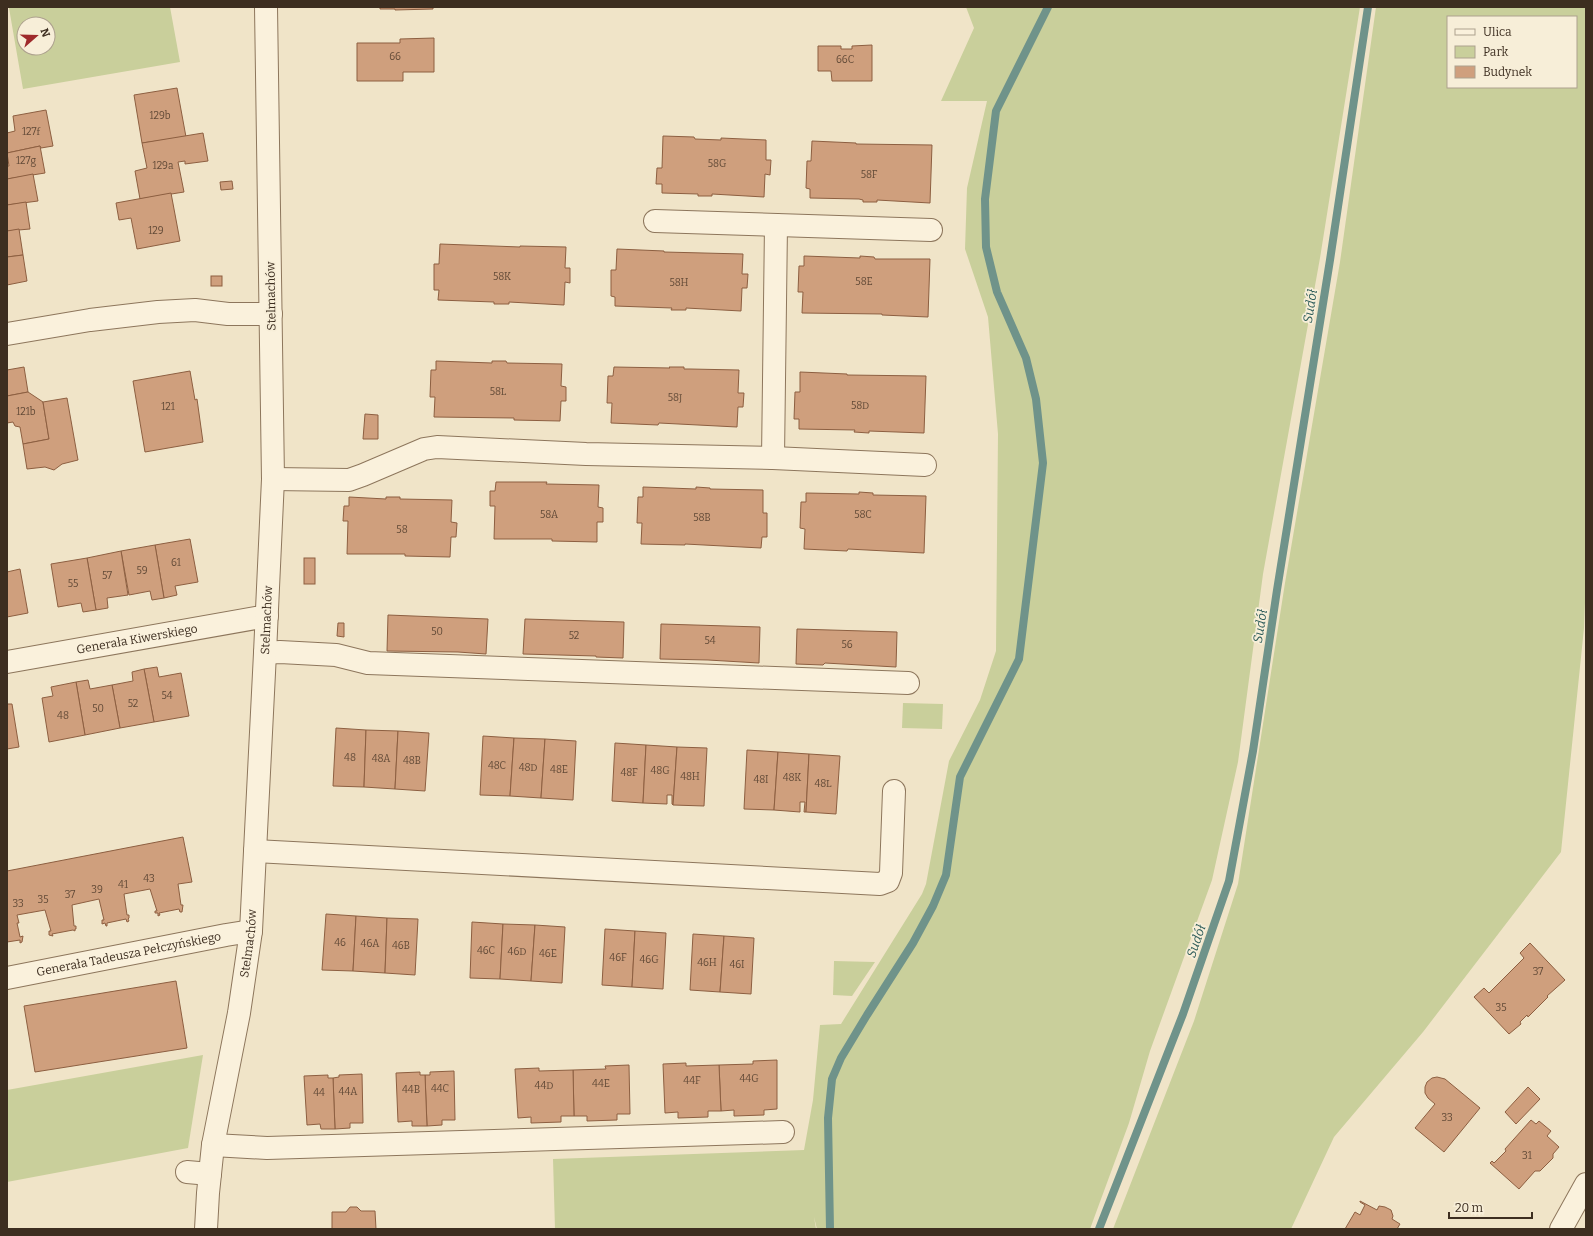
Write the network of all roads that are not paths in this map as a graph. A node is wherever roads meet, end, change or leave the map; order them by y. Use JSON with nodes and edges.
{"nodes":[{"id":1,"x":266,"y":7,"type":"edge"},
{"id":2,"x":655,"y":221,"type":"dead end"},
{"id":3,"x":776,"y":225,"type":"junction"},
{"id":4,"x":931,"y":230,"type":"dead end"},
{"id":5,"x":271,"y":314,"type":"junction"},
{"id":6,"x":7,"y":334,"type":"edge"},
{"id":7,"x":773,"y":458,"type":"junction"},
{"id":8,"x":925,"y":465,"type":"dead end"},
{"id":9,"x":273,"y":479,"type":"junction"},
{"id":10,"x":266,"y":616,"type":"junction"},
{"id":11,"x":265,"y":653,"type":"junction"},
{"id":12,"x":7,"y":662,"type":"edge"},
{"id":13,"x":908,"y":683,"type":"dead end"},
{"id":14,"x":894,"y":791,"type":"dead end"},
{"id":15,"x":255,"y":851,"type":"junction"},
{"id":16,"x":251,"y":931,"type":"junction"},
{"id":17,"x":7,"y":978,"type":"edge"},
{"id":18,"x":783,"y":1132,"type":"dead end"},
{"id":19,"x":213,"y":1145,"type":"junction"},
{"id":20,"x":187,"y":1172,"type":"dead end"},
{"id":21,"x":210,"y":1174,"type":"junction"},
{"id":22,"x":1586,"y":1184,"type":"edge"},
{"id":23,"x":206,"y":1229,"type":"edge"},
{"id":24,"x":1561,"y":1229,"type":"edge"}],
"edges":[{"from":1,"to":5,"type":"street","name":"Stelmachów"},
{"from":2,"to":3,"type":"street"},
{"from":3,"to":4,"type":"street"},
{"from":3,"to":7,"type":"street"},
{"from":5,"to":6,"type":"street"},
{"from":5,"to":9,"type":"street","name":"Stelmachów"},
{"from":7,"to":8,"type":"street"},
{"from":7,"to":9,"type":"street"},
{"from":9,"to":10,"type":"street","name":"Stelmachów"},
{"from":10,"to":11,"type":"street","name":"Stelmachów"},
{"from":10,"to":12,"type":"street","name":"Generała Kiwerskiego"},
{"from":11,"to":13,"type":"street"},
{"from":11,"to":15,"type":"street","name":"Stelmachów"},
{"from":14,"to":15,"type":"street"},
{"from":15,"to":16,"type":"street","name":"Stelmachów"},
{"from":16,"to":17,"type":"street","name":"Generała Tadeusza Pełczyńskiego"},
{"from":16,"to":19,"type":"street","name":"Stelmachów"},
{"from":18,"to":19,"type":"street"},
{"from":19,"to":21,"type":"street","name":"Stelmachów"},
{"from":20,"to":21,"type":"street"},
{"from":21,"to":23,"type":"street","name":"Stelmachów"},
{"from":22,"to":24,"type":"street"}]}
